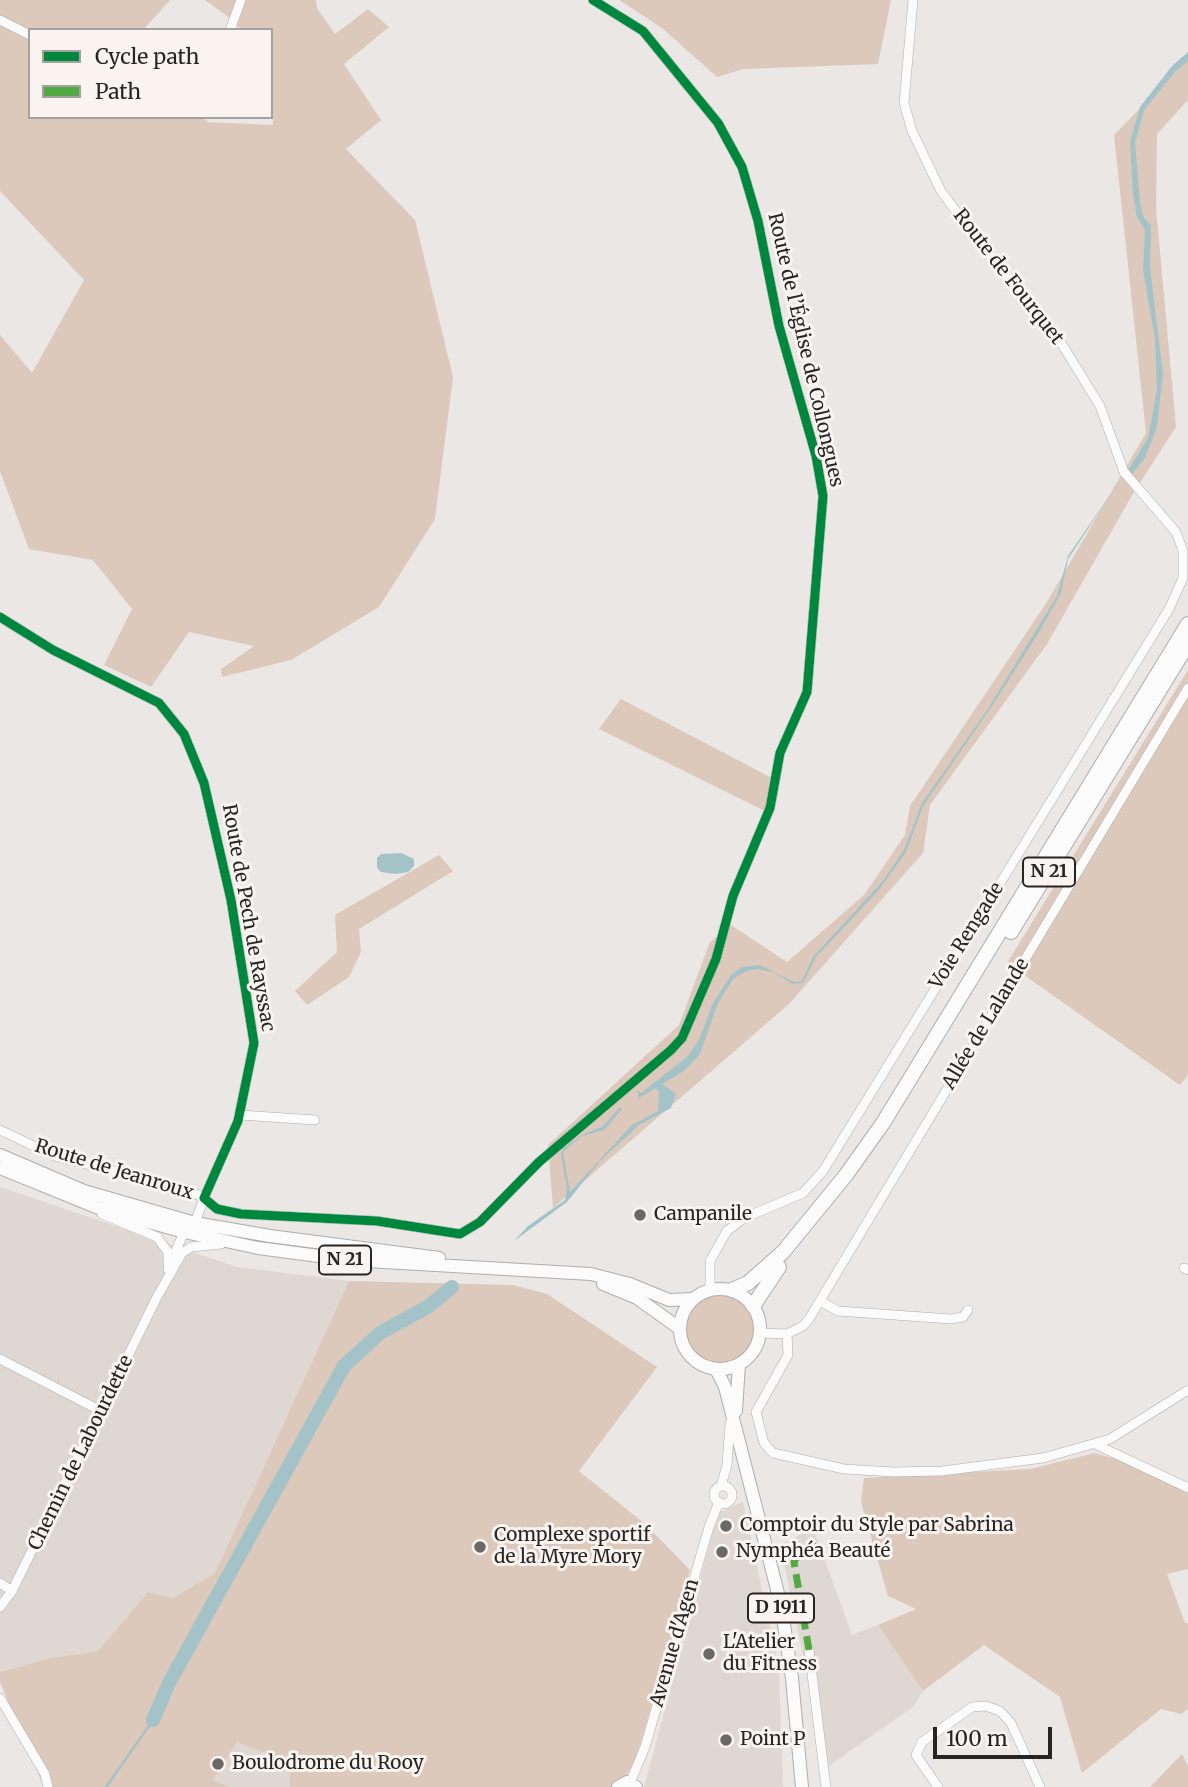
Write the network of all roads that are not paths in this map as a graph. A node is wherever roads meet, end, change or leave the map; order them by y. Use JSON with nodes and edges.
{"nodes":[{"id":1,"x":241,"y":0,"type":"edge"},
{"id":2,"x":593,"y":0,"type":"edge"},
{"id":3,"x":913,"y":0,"type":"edge"},
{"id":4,"x":0,"y":20,"type":"edge"},
{"id":5,"x":231,"y":28,"type":"edge"},
{"id":6,"x":28,"y":35,"type":"edge"},
{"id":7,"x":1175,"y":532,"type":"joint"},
{"id":8,"x":0,"y":617,"type":"edge"},
{"id":9,"x":1188,"y":624,"type":"edge"},
{"id":10,"x":1188,"y":644,"type":"edge"},
{"id":11,"x":1188,"y":688,"type":"edge"},
{"id":12,"x":240,"y":1115,"type":"junction"},
{"id":13,"x":315,"y":1120,"type":"dead end"},
{"id":14,"x":0,"y":1130,"type":"edge"},
{"id":15,"x":0,"y":1155,"type":"edge"},
{"id":16,"x":0,"y":1168,"type":"edge"},
{"id":17,"x":31,"y":1181,"type":"junction"},
{"id":18,"x":204,"y":1198,"type":"junction"},
{"id":19,"x":195,"y":1223,"type":"junction"},
{"id":20,"x":184,"y":1232,"type":"junction"},
{"id":21,"x":243,"y":1245,"type":"junction"},
{"id":22,"x":509,"y":1268,"type":"junction"},
{"id":23,"x":559,"y":1272,"type":"junction"},
{"id":24,"x":710,"y":1289,"type":"junction"},
{"id":25,"x":732,"y":1290,"type":"junction"},
{"id":26,"x":158,"y":1297,"type":"junction"},
{"id":27,"x":693,"y":1299,"type":"junction"},
{"id":28,"x":820,"y":1301,"type":"junction"},
{"id":29,"x":753,"y":1306,"type":"junction"},
{"id":30,"x":968,"y":1310,"type":"dead end"},
{"id":31,"x":679,"y":1328,"type":"junction"},
{"id":32,"x":760,"y":1333,"type":"junction"},
{"id":33,"x":787,"y":1334,"type":"junction"},
{"id":34,"x":0,"y":1359,"type":"edge"},
{"id":35,"x":739,"y":1364,"type":"junction"},
{"id":36,"x":716,"y":1369,"type":"junction"},
{"id":37,"x":1188,"y":1390,"type":"edge"},
{"id":38,"x":731,"y":1410,"type":"junction"},
{"id":39,"x":103,"y":1412,"type":"junction"},
{"id":40,"x":737,"y":1432,"type":"junction"},
{"id":41,"x":1095,"y":1444,"type":"junction"},
{"id":42,"x":1188,"y":1489,"type":"edge"},
{"id":43,"x":0,"y":1583,"type":"edge"},
{"id":44,"x":12,"y":1591,"type":"junction"},
{"id":45,"x":0,"y":1606,"type":"edge"},
{"id":46,"x":809,"y":1650,"type":"dead end"},
{"id":47,"x":0,"y":1698,"type":"edge"},
{"id":48,"x":628,"y":1786,"type":"edge"},
{"id":49,"x":48,"y":1787,"type":"edge"},
{"id":50,"x":802,"y":1787,"type":"edge"},
{"id":51,"x":826,"y":1787,"type":"edge"},
{"id":52,"x":938,"y":1787,"type":"edge"},
{"id":53,"x":1040,"y":1787,"type":"edge"}],
"edges":[{"from":1,"to":5,"type":"street"},
{"from":2,"to":18,"type":"street","name":"Route de l’Église de Collongues"},
{"from":3,"to":7,"type":"street","name":"Route de Fourquet"},
{"from":4,"to":6,"type":"street"},
{"from":7,"to":24,"type":"street","name":"Voie Rengade"},
{"from":8,"to":12,"type":"street","name":"Route de Pech de Rayssac"},
{"from":9,"to":25,"type":"highway","number":"N 21"},
{"from":10,"to":29,"type":"highway","number":"N 21"},
{"from":11,"to":28,"type":"street","name":"Allée de Lalande"},
{"from":12,"to":13,"type":"street"},
{"from":12,"to":18,"type":"street","name":"Route de Pech de Rayssac"},
{"from":14,"to":18,"type":"street","name":"Route de Jeanroux"},
{"from":15,"to":19,"type":"main road","number":"N 21"},
{"from":16,"to":17,"type":"main road","number":"N 21"},
{"from":17,"to":20,"type":"main road","number":"N 21"},
{"from":17,"to":26,"type":"street"},
{"from":18,"to":19,"type":"street","name":"Route de Jeanroux"},
{"from":19,"to":20,"type":"street"},
{"from":19,"to":22,"type":"main road","number":"N 21"},
{"from":20,"to":21,"type":"main road","number":"N 21"},
{"from":20,"to":26,"type":"street"},
{"from":21,"to":22,"type":"main road","number":"N 21"},
{"from":21,"to":26,"type":"street"},
{"from":22,"to":23,"type":"main road","number":"N 21"},
{"from":23,"to":27,"type":"main road","number":"N 21"},
{"from":23,"to":31,"type":"main road","number":"N 21"},
{"from":24,"to":25,"type":"main road"},
{"from":24,"to":27,"type":"main road"},
{"from":25,"to":29,"type":"main road"},
{"from":26,"to":39,"type":"street","name":"Chemin de Labourdette"},
{"from":27,"to":31,"type":"main road"},
{"from":28,"to":30,"type":"street"},
{"from":28,"to":33,"type":"street","name":"Allée de Lalande"},
{"from":29,"to":32,"type":"main road"},
{"from":31,"to":36,"type":"main road"},
{"from":32,"to":33,"type":"street"},
{"from":32,"to":35,"type":"main road"},
{"from":33,"to":41,"type":"street"},
{"from":34,"to":39,"type":"street"},
{"from":35,"to":36,"type":"main road"},
{"from":35,"to":40,"type":"main road","number":"D 1911"},
{"from":36,"to":38,"type":"main road","number":"D 1911"},
{"from":37,"to":41,"type":"street"},
{"from":38,"to":40,"type":"main road","number":"D 1911"},
{"from":38,"to":48,"type":"street","name":"Avenue d'Agen"},
{"from":39,"to":44,"type":"street","name":"Chemin de Labourdette"},
{"from":40,"to":50,"type":"main road","number":"D 1911"},
{"from":41,"to":42,"type":"street"},
{"from":43,"to":44,"type":"street"},
{"from":44,"to":45,"type":"street","name":"Chemin de Labourdette"},
{"from":46,"to":51,"type":"street"},
{"from":47,"to":49,"type":"street"},
{"from":52,"to":53,"type":"street"}]}
